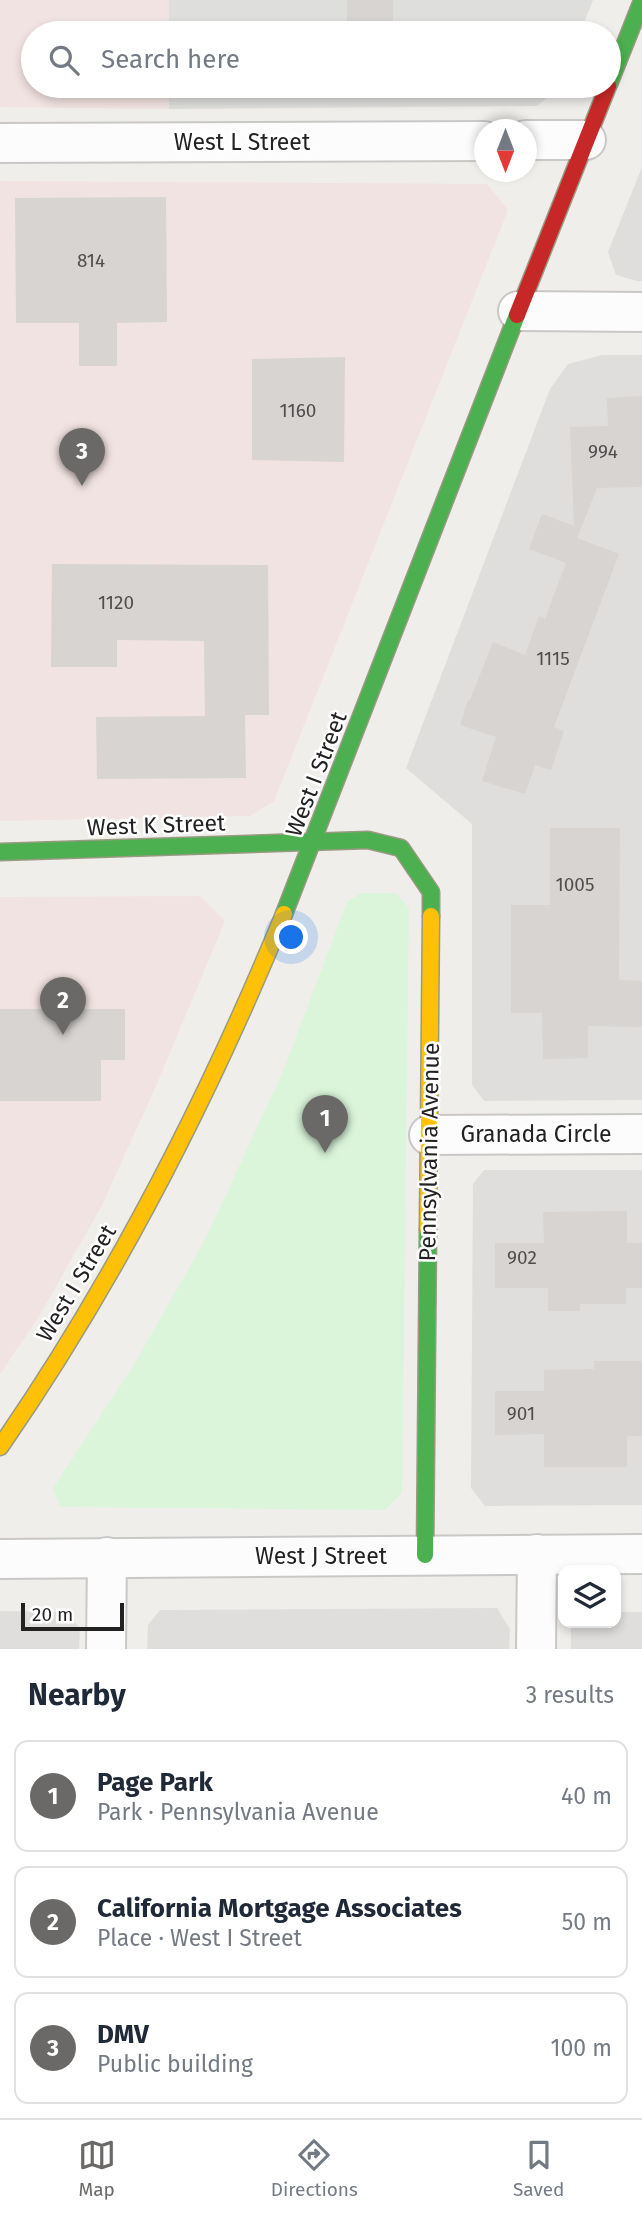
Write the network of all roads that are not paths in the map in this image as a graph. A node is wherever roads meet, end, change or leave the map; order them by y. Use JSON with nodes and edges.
{"nodes":[{"id":1,"x":642,"y":1,"type":"edge"},
{"id":2,"x":621,"y":53,"type":"edge"},
{"id":3,"x":603,"y":98,"type":"edge"},
{"id":4,"x":537,"y":140,"type":"edge"},
{"id":5,"x":586,"y":140,"type":"junction"},
{"id":6,"x":474,"y":141,"type":"edge"},
{"id":7,"x":0,"y":143,"type":"edge"},
{"id":8,"x":518,"y":311,"type":"junction"},
{"id":9,"x":642,"y":312,"type":"edge"},
{"id":10,"x":313,"y":844,"type":"junction"},
{"id":11,"x":0,"y":852,"type":"edge"},
{"id":12,"x":642,"y":1134,"type":"edge"},
{"id":13,"x":429,"y":1135,"type":"junction"},
{"id":14,"x":0,"y":1447,"type":"edge"},
{"id":15,"x":642,"y":1554,"type":"edge"},
{"id":16,"x":425,"y":1555,"type":"junction"},
{"id":17,"x":537,"y":1555,"type":"junction"},
{"id":18,"x":107,"y":1557,"type":"junction"},
{"id":19,"x":0,"y":1559,"type":"edge"},
{"id":20,"x":106,"y":1649,"type":"edge"},
{"id":21,"x":536,"y":1649,"type":"edge"}],
"edges":[{"from":1,"to":2,"type":"street","name":"West I Street"},
{"from":3,"to":5,"type":"street","name":"West I Street"},
{"from":4,"to":5,"type":"street"},
{"from":5,"to":8,"type":"street","name":"West I Street"},
{"from":6,"to":7,"type":"street","name":"West L Street"},
{"from":8,"to":9,"type":"street"},
{"from":8,"to":10,"type":"street","name":"West I Street"},
{"from":10,"to":11,"type":"street","name":"West K Street"},
{"from":10,"to":13,"type":"street","name":"Pennsylvania Avenue"},
{"from":10,"to":14,"type":"street","name":"West I Street"},
{"from":12,"to":13,"type":"street","name":"Granada Circle"},
{"from":13,"to":16,"type":"street","name":"Pennsylvania Avenue"},
{"from":15,"to":17,"type":"street","name":"West J Street"},
{"from":16,"to":17,"type":"street","name":"West J Street"},
{"from":16,"to":18,"type":"street","name":"West J Street"},
{"from":17,"to":21,"type":"street"},
{"from":18,"to":19,"type":"street","name":"West J Street"},
{"from":18,"to":20,"type":"street"}]}
